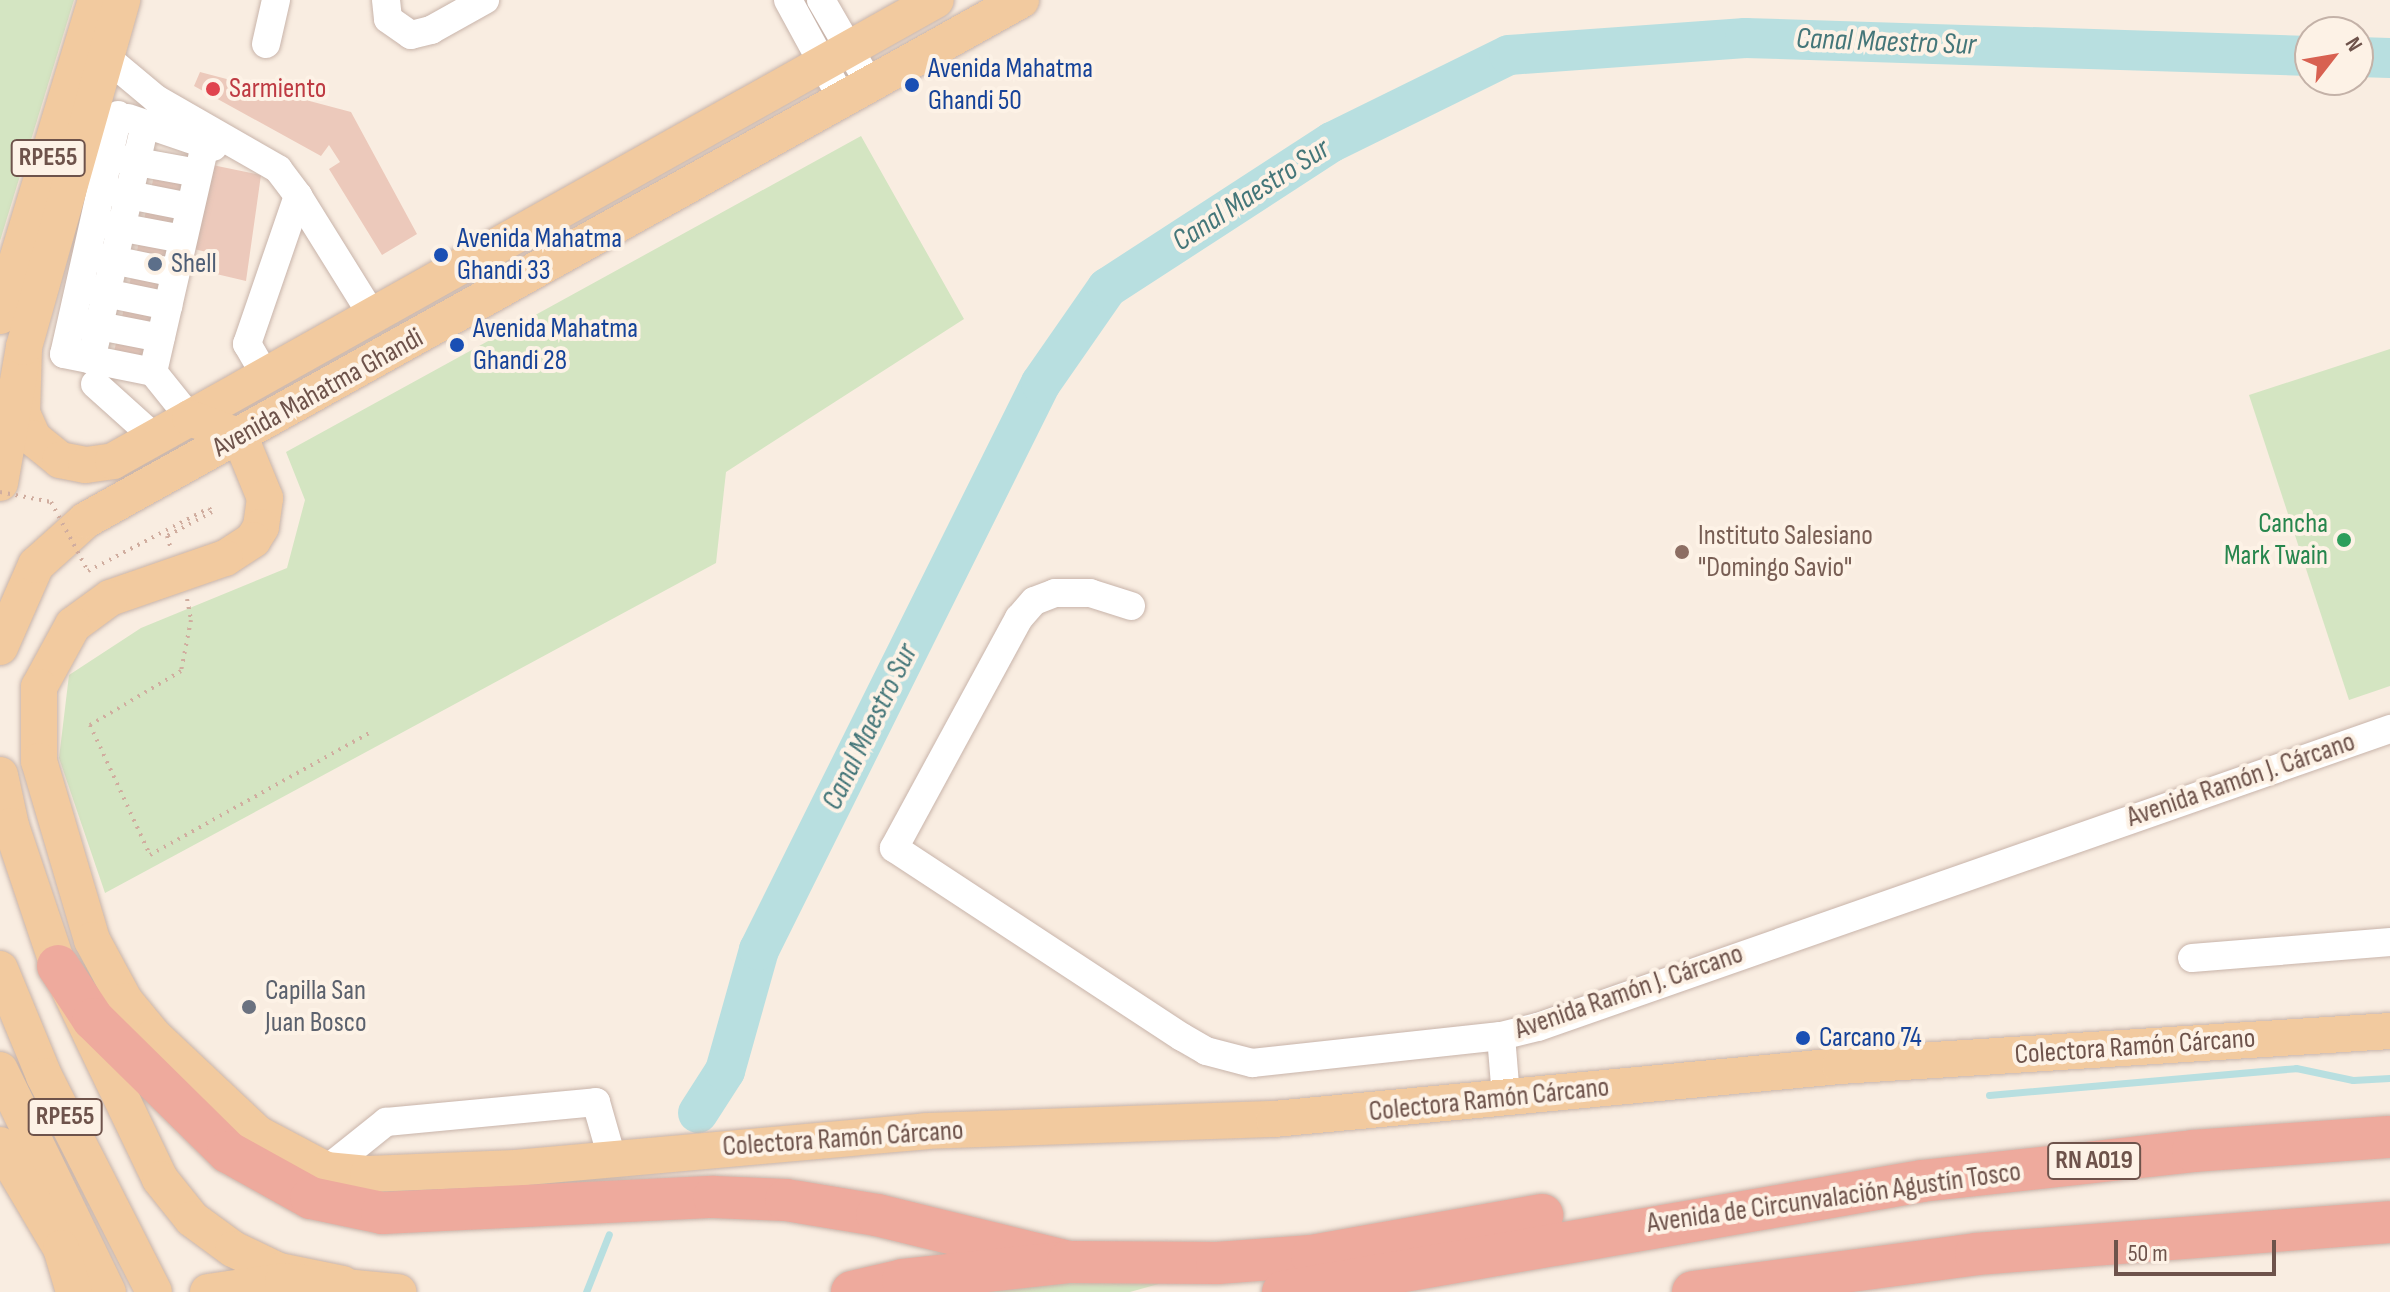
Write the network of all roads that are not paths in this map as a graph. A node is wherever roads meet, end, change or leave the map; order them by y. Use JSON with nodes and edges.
{"nodes":[{"id":1,"x":96,"y":0,"type":"edge"},
{"id":2,"x":122,"y":0,"type":"edge"},
{"id":3,"x":276,"y":0,"type":"edge"},
{"id":4,"x":485,"y":0,"type":"edge"},
{"id":5,"x":788,"y":0,"type":"edge"},
{"id":6,"x":821,"y":0,"type":"edge"},
{"id":7,"x":936,"y":0,"type":"edge"},
{"id":8,"x":1021,"y":0,"type":"edge"},
{"id":9,"x":387,"y":10,"type":"edge"},
{"id":10,"x":266,"y":44,"type":"dead end"},
{"id":11,"x":94,"y":54,"type":"junction"},
{"id":12,"x":836,"y":56,"type":"junction"},
{"id":13,"x":856,"y":93,"type":"junction"},
{"id":14,"x":92,"y":110,"type":"junction"},
{"id":15,"x":145,"y":124,"type":"junction"},
{"id":16,"x":206,"y":138,"type":"junction"},
{"id":17,"x":136,"y":162,"type":"junction"},
{"id":18,"x":98,"y":172,"type":"junction"},
{"id":19,"x":198,"y":173,"type":"junction"},
{"id":20,"x":129,"y":195,"type":"junction"},
{"id":21,"x":298,"y":196,"type":"junction"},
{"id":22,"x":190,"y":207,"type":"junction"},
{"id":23,"x":78,"y":220,"type":"junction"},
{"id":24,"x":122,"y":228,"type":"junction"},
{"id":25,"x":183,"y":239,"type":"junction"},
{"id":26,"x":114,"y":261,"type":"junction"},
{"id":27,"x":175,"y":273,"type":"junction"},
{"id":28,"x":73,"y":285,"type":"junction"},
{"id":29,"x":107,"y":294,"type":"junction"},
{"id":30,"x":168,"y":306,"type":"junction"},
{"id":31,"x":372,"y":315,"type":"junction"},
{"id":32,"x":0,"y":316,"type":"edge"},
{"id":33,"x":99,"y":327,"type":"junction"},
{"id":34,"x":161,"y":338,"type":"junction"},
{"id":35,"x":24,"y":347,"type":"junction"},
{"id":36,"x":93,"y":372,"type":"junction"},
{"id":37,"x":153,"y":372,"type":"junction"},
{"id":38,"x":265,"y":375,"type":"junction"},
{"id":39,"x":190,"y":418,"type":"junction"},
{"id":40,"x":240,"y":437,"type":"junction"},
{"id":41,"x":155,"y":438,"type":"junction"},
{"id":42,"x":0,"y":483,"type":"edge"},
{"id":43,"x":1131,"y":606,"type":"dead end"},
{"id":44,"x":0,"y":647,"type":"edge"},
{"id":45,"x":2390,"y":729,"type":"edge"},
{"id":46,"x":0,"y":775,"type":"edge"},
{"id":47,"x":2390,"y":942,"type":"edge"},
{"id":48,"x":2192,"y":958,"type":"dead end"},
{"id":49,"x":58,"y":966,"type":"junction"},
{"id":50,"x":0,"y":969,"type":"edge"},
{"id":51,"x":2390,"y":1031,"type":"edge"},
{"id":52,"x":1501,"y":1036,"type":"junction"},
{"id":53,"x":0,"y":1070,"type":"edge"},
{"id":54,"x":1506,"y":1097,"type":"junction"},
{"id":55,"x":2390,"y":1137,"type":"edge"},
{"id":56,"x":0,"y":1145,"type":"edge"},
{"id":57,"x":612,"y":1158,"type":"junction"},
{"id":58,"x":326,"y":1170,"type":"junction"},
{"id":59,"x":1799,"y":1199,"type":"junction"},
{"id":60,"x":2390,"y":1222,"type":"edge"},
{"id":61,"x":1976,"y":1254,"type":"junction"},
{"id":62,"x":1068,"y":1262,"type":"junction"},
{"id":63,"x":146,"y":1276,"type":"edge"},
{"id":64,"x":93,"y":1284,"type":"edge"},
{"id":65,"x":343,"y":1284,"type":"junction"},
{"id":66,"x":208,"y":1292,"type":"edge"},
{"id":67,"x":398,"y":1292,"type":"edge"},
{"id":68,"x":852,"y":1292,"type":"edge"},
{"id":69,"x":1283,"y":1292,"type":"edge"},
{"id":70,"x":1693,"y":1292,"type":"edge"},
{"id":71,"x":1850,"y":1292,"type":"edge"}],
"edges":[{"from":1,"to":11,"type":"main road"},
{"from":2,"to":11,"type":"main road"},
{"from":3,"to":10,"type":"street"},
{"from":4,"to":9,"type":"street"},
{"from":5,"to":12,"type":"street"},
{"from":6,"to":12,"type":"street"},
{"from":7,"to":12,"type":"main road","name":"Avenida Mahatma Ghandi"},
{"from":8,"to":13,"type":"main road","name":"Avenida Mahatma Ghandi"},
{"from":11,"to":14,"type":"main road"},
{"from":11,"to":16,"type":"street"},
{"from":12,"to":13,"type":"street"},
{"from":12,"to":31,"type":"main road","name":"Avenida Mahatma Ghandi"},
{"from":13,"to":40,"type":"main road","name":"Avenida Mahatma Ghandi"},
{"from":14,"to":15,"type":"street"},
{"from":14,"to":18,"type":"main road"},
{"from":14,"to":32,"type":"main road","number":"RPE55"},
{"from":15,"to":16,"type":"street"},
{"from":15,"to":17,"type":"street"},
{"from":16,"to":19,"type":"street"},
{"from":16,"to":21,"type":"street"},
{"from":17,"to":18,"type":"street"},
{"from":17,"to":19,"type":"street"},
{"from":17,"to":20,"type":"street"},
{"from":18,"to":20,"type":"street"},
{"from":18,"to":23,"type":"main road"},
{"from":19,"to":22,"type":"street"},
{"from":20,"to":22,"type":"street"},
{"from":20,"to":24,"type":"street"},
{"from":21,"to":31,"type":"street"},
{"from":21,"to":38,"type":"street"},
{"from":22,"to":25,"type":"street"},
{"from":23,"to":24,"type":"street"},
{"from":23,"to":28,"type":"main road"},
{"from":24,"to":25,"type":"street"},
{"from":24,"to":26,"type":"street"},
{"from":25,"to":27,"type":"street"},
{"from":26,"to":27,"type":"street"},
{"from":26,"to":28,"type":"street"},
{"from":26,"to":29,"type":"street"},
{"from":27,"to":30,"type":"street"},
{"from":28,"to":29,"type":"street"},
{"from":28,"to":33,"type":"street"},
{"from":28,"to":35,"type":"main road"},
{"from":28,"to":36,"type":"street"},
{"from":29,"to":30,"type":"street"},
{"from":29,"to":33,"type":"street"},
{"from":30,"to":34,"type":"street"},
{"from":31,"to":38,"type":"main road","name":"Avenida Mahatma Ghandi"},
{"from":33,"to":34,"type":"street"},
{"from":33,"to":36,"type":"street"},
{"from":34,"to":37,"type":"street"},
{"from":35,"to":41,"type":"main road","name":"Avenida Mahatma Ghandi"},
{"from":35,"to":42,"type":"main road"},
{"from":36,"to":37,"type":"street"},
{"from":36,"to":41,"type":"street"},
{"from":37,"to":39,"type":"street"},
{"from":38,"to":39,"type":"main road","name":"Avenida Mahatma Ghandi"},
{"from":39,"to":40,"type":"main road"},
{"from":39,"to":41,"type":"main road","name":"Avenida Mahatma Ghandi"},
{"from":40,"to":44,"type":"main road","name":"Avenida Mahatma Ghandi"},
{"from":40,"to":58,"type":"main road","name":"Colectora Ramón Cárcano"},
{"from":43,"to":52,"type":"street","name":"Avenida Ramón J. Cárcano"},
{"from":45,"to":52,"type":"street","name":"Avenida Ramón J. Cárcano"},
{"from":46,"to":49,"type":"main road"},
{"from":47,"to":48,"type":"street"},
{"from":49,"to":62,"type":"highway"},
{"from":49,"to":65,"type":"main road"},
{"from":50,"to":63,"type":"main road","number":"RPE55"},
{"from":51,"to":54,"type":"main road","name":"Colectora Ramón Cárcano"},
{"from":52,"to":54,"type":"street"},
{"from":53,"to":64,"type":"main road","number":"RPE55"},
{"from":54,"to":57,"type":"main road","name":"Colectora Ramón Cárcano"},
{"from":55,"to":59,"type":"highway","name":"Avenida de Circunvalación Agustín Tosco","number":"RN A019"},
{"from":56,"to":64,"type":"main road"},
{"from":57,"to":58,"type":"main road","name":"Colectora Ramón Cárcano"},
{"from":57,"to":58,"type":"street"},
{"from":59,"to":62,"type":"highway"},
{"from":59,"to":69,"type":"highway","name":"Avenida de Circunvalación Agustín Tosco","number":"RN A019"},
{"from":60,"to":61,"type":"highway"},
{"from":61,"to":70,"type":"highway"},
{"from":61,"to":71,"type":"highway"},
{"from":62,"to":68,"type":"highway"},
{"from":65,"to":66,"type":"main road"},
{"from":65,"to":67,"type":"main road"}]}
